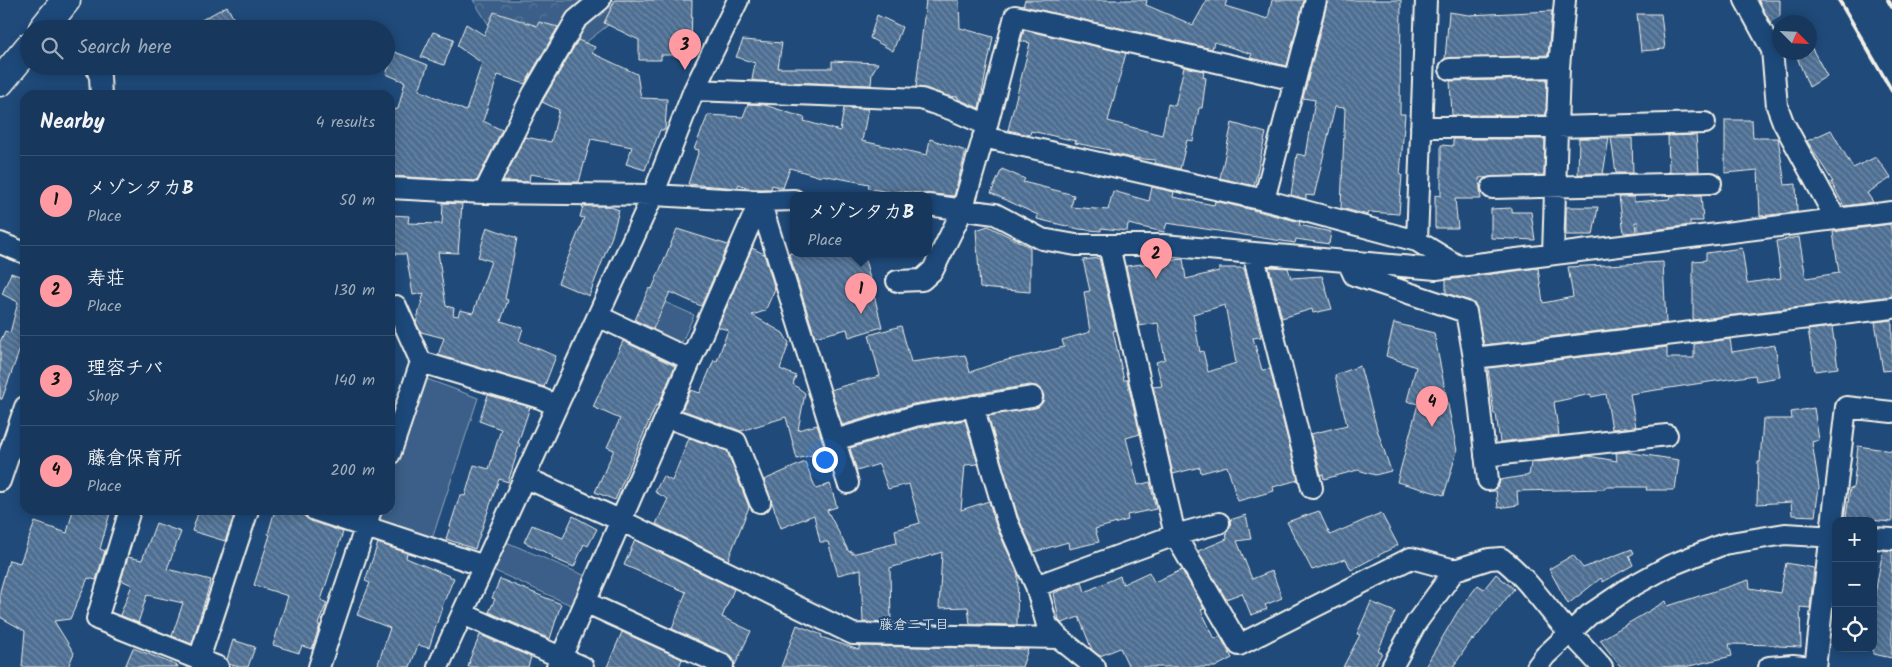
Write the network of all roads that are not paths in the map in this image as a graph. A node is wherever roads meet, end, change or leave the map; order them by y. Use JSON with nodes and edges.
{"nodes":[{"id":1,"x":66,"y":0,"type":"edge"},
{"id":2,"x":600,"y":0,"type":"edge"},
{"id":3,"x":738,"y":0,"type":"edge"},
{"id":4,"x":1316,"y":0,"type":"edge"},
{"id":5,"x":1426,"y":0,"type":"edge"},
{"id":6,"x":1564,"y":0,"type":"edge"},
{"id":7,"x":1745,"y":0,"type":"edge"},
{"id":8,"x":51,"y":20,"type":"edge"},
{"id":9,"x":20,"y":58,"type":"edge"},
{"id":10,"x":1559,"y":67,"type":"junction"},
{"id":11,"x":1450,"y":69,"type":"dead end"},
{"id":12,"x":99,"y":75,"type":"edge"},
{"id":13,"x":1295,"y":80,"type":"junction"},
{"id":14,"x":0,"y":82,"type":"edge"},
{"id":15,"x":101,"y":90,"type":"edge"},
{"id":16,"x":694,"y":90,"type":"junction"},
{"id":17,"x":1705,"y":123,"type":"dead end"},
{"id":18,"x":1421,"y":127,"type":"junction"},
{"id":19,"x":1557,"y":127,"type":"junction"},
{"id":20,"x":985,"y":131,"type":"junction"},
{"id":21,"x":1711,"y":183,"type":"dead end"},
{"id":22,"x":395,"y":188,"type":"edge"},
{"id":23,"x":1492,"y":188,"type":"dead end"},
{"id":24,"x":1555,"y":188,"type":"junction"},
{"id":25,"x":484,"y":193,"type":"junction"},
{"id":26,"x":653,"y":195,"type":"junction"},
{"id":27,"x":790,"y":200,"type":"edge"},
{"id":28,"x":1264,"y":200,"type":"junction"},
{"id":29,"x":760,"y":201,"type":"junction"},
{"id":30,"x":932,"y":207,"type":"edge"},
{"id":31,"x":962,"y":211,"type":"junction"},
{"id":32,"x":1892,"y":212,"type":"edge"},
{"id":33,"x":1836,"y":219,"type":"junction"},
{"id":34,"x":1417,"y":241,"type":"junction"},
{"id":35,"x":0,"y":243,"type":"edge"},
{"id":36,"x":1109,"y":246,"type":"junction"},
{"id":37,"x":20,"y":251,"type":"edge"},
{"id":38,"x":1253,"y":253,"type":"junction"},
{"id":39,"x":1552,"y":254,"type":"junction"},
{"id":40,"x":1348,"y":262,"type":"junction"},
{"id":41,"x":1458,"y":266,"type":"junction"},
{"id":42,"x":897,"y":280,"type":"dead end"},
{"id":43,"x":395,"y":306,"type":"edge"},
{"id":44,"x":1892,"y":308,"type":"edge"},
{"id":45,"x":598,"y":316,"type":"junction"},
{"id":46,"x":1474,"y":358,"type":"junction"},
{"id":47,"x":691,"y":360,"type":"junction"},
{"id":48,"x":421,"y":362,"type":"junction"},
{"id":49,"x":1032,"y":397,"type":"dead end"},
{"id":50,"x":557,"y":406,"type":"junction"},
{"id":51,"x":973,"y":406,"type":"junction"},
{"id":52,"x":1892,"y":412,"type":"edge"},
{"id":53,"x":666,"y":417,"type":"junction"},
{"id":54,"x":20,"y":426,"type":"edge"},
{"id":55,"x":1667,"y":435,"type":"dead end"},
{"id":56,"x":395,"y":439,"type":"edge"},
{"id":57,"x":835,"y":440,"type":"junction"},
{"id":58,"x":1485,"y":456,"type":"junction"},
{"id":59,"x":524,"y":478,"type":"junction"},
{"id":60,"x":1488,"y":480,"type":"dead end"},
{"id":61,"x":0,"y":481,"type":"edge"},
{"id":62,"x":848,"y":483,"type":"dead end"},
{"id":63,"x":1312,"y":488,"type":"dead end"},
{"id":64,"x":760,"y":502,"type":"dead end"},
{"id":65,"x":128,"y":515,"type":"edge"},
{"id":66,"x":246,"y":515,"type":"edge"},
{"id":67,"x":348,"y":515,"type":"edge"},
{"id":68,"x":1836,"y":517,"type":"edge"},
{"id":69,"x":368,"y":518,"type":"edge"},
{"id":70,"x":622,"y":521,"type":"junction"},
{"id":71,"x":1219,"y":523,"type":"dead end"},
{"id":72,"x":1175,"y":536,"type":"junction"},
{"id":73,"x":1832,"y":536,"type":"edge"},
{"id":74,"x":1877,"y":538,"type":"edge"},
{"id":75,"x":1892,"y":539,"type":"edge"},
{"id":76,"x":1832,"y":550,"type":"edge"},
{"id":77,"x":484,"y":566,"type":"junction"},
{"id":78,"x":1455,"y":570,"type":"junction"},
{"id":79,"x":1036,"y":586,"type":"junction"},
{"id":80,"x":585,"y":602,"type":"junction"},
{"id":81,"x":462,"y":614,"type":"junction"},
{"id":82,"x":1570,"y":632,"type":"junction"},
{"id":83,"x":1059,"y":638,"type":"junction"},
{"id":84,"x":199,"y":659,"type":"junction"},
{"id":85,"x":559,"y":662,"type":"edge"},
{"id":86,"x":723,"y":664,"type":"dead end"},
{"id":87,"x":218,"y":667,"type":"edge"},
{"id":88,"x":319,"y":667,"type":"edge"},
{"id":89,"x":438,"y":667,"type":"edge"},
{"id":90,"x":583,"y":667,"type":"edge"},
{"id":91,"x":1095,"y":667,"type":"edge"},
{"id":92,"x":1392,"y":667,"type":"edge"},
{"id":93,"x":1537,"y":667,"type":"edge"},
{"id":94,"x":1602,"y":667,"type":"edge"},
{"id":95,"x":1769,"y":667,"type":"edge"},
{"id":96,"x":1812,"y":667,"type":"edge"},
{"id":97,"x":1815,"y":667,"type":"edge"}],
"edges":[{"from":1,"to":8,"type":"highway"},
{"from":2,"to":25,"type":"street"},
{"from":3,"to":16,"type":"street"},
{"from":4,"to":13,"type":"street"},
{"from":5,"to":18,"type":"street"},
{"from":6,"to":10,"type":"street"},
{"from":7,"to":33,"type":"street"},
{"from":9,"to":14,"type":"highway"},
{"from":10,"to":11,"type":"street"},
{"from":10,"to":19,"type":"street"},
{"from":12,"to":15,"type":"street"},
{"from":13,"to":20,"type":"street"},
{"from":13,"to":28,"type":"street"},
{"from":16,"to":20,"type":"street"},
{"from":16,"to":26,"type":"street"},
{"from":17,"to":19,"type":"street"},
{"from":18,"to":19,"type":"street"},
{"from":18,"to":34,"type":"street"},
{"from":19,"to":24,"type":"street"},
{"from":20,"to":28,"type":"street"},
{"from":20,"to":31,"type":"street"},
{"from":21,"to":24,"type":"street"},
{"from":22,"to":25,"type":"street"},
{"from":23,"to":24,"type":"street"},
{"from":24,"to":39,"type":"street"},
{"from":25,"to":26,"type":"street"},
{"from":26,"to":29,"type":"street"},
{"from":26,"to":45,"type":"street"},
{"from":27,"to":29,"type":"street"},
{"from":28,"to":34,"type":"street"},
{"from":29,"to":47,"type":"street"},
{"from":29,"to":57,"type":"street"},
{"from":30,"to":31,"type":"street"},
{"from":31,"to":36,"type":"street"},
{"from":31,"to":42,"type":"street"},
{"from":32,"to":33,"type":"street"},
{"from":33,"to":39,"type":"street"},
{"from":34,"to":41,"type":"street"},
{"from":35,"to":37,"type":"street"},
{"from":36,"to":38,"type":"street"},
{"from":36,"to":72,"type":"street"},
{"from":38,"to":40,"type":"street"},
{"from":38,"to":63,"type":"street"},
{"from":39,"to":41,"type":"street"},
{"from":40,"to":41,"type":"street"},
{"from":40,"to":46,"type":"street"},
{"from":43,"to":48,"type":"street"},
{"from":44,"to":46,"type":"street"},
{"from":45,"to":47,"type":"street"},
{"from":45,"to":50,"type":"street"},
{"from":46,"to":58,"type":"street"},
{"from":47,"to":53,"type":"street"},
{"from":48,"to":50,"type":"street"},
{"from":48,"to":56,"type":"street"},
{"from":49,"to":51,"type":"street"},
{"from":50,"to":59,"type":"street"},
{"from":51,"to":57,"type":"street"},
{"from":51,"to":79,"type":"street"},
{"from":52,"to":68,"type":"street"},
{"from":53,"to":64,"type":"street"},
{"from":53,"to":70,"type":"street"},
{"from":54,"to":61,"type":"street"},
{"from":55,"to":58,"type":"street"},
{"from":57,"to":62,"type":"street"},
{"from":58,"to":60,"type":"street"},
{"from":59,"to":70,"type":"street"},
{"from":59,"to":77,"type":"street"},
{"from":65,"to":84,"type":"street"},
{"from":66,"to":84,"type":"street"},
{"from":67,"to":69,"type":"street"},
{"from":69,"to":77,"type":"street"},
{"from":69,"to":88,"type":"street"},
{"from":70,"to":80,"type":"street"},
{"from":70,"to":83,"type":"street"},
{"from":71,"to":72,"type":"street"},
{"from":72,"to":78,"type":"street"},
{"from":72,"to":79,"type":"street"},
{"from":73,"to":82,"type":"street"},
{"from":74,"to":75,"type":"street"},
{"from":76,"to":97,"type":"street"},
{"from":77,"to":81,"type":"street"},
{"from":78,"to":82,"type":"street"},
{"from":78,"to":92,"type":"street"},
{"from":79,"to":83,"type":"street"},
{"from":80,"to":85,"type":"street"},
{"from":80,"to":86,"type":"street"},
{"from":81,"to":85,"type":"street"},
{"from":81,"to":89,"type":"street"},
{"from":82,"to":93,"type":"street"},
{"from":82,"to":94,"type":"street"},
{"from":83,"to":91,"type":"street"},
{"from":84,"to":87,"type":"street"},
{"from":85,"to":90,"type":"street"},
{"from":95,"to":96,"type":"street"}]}
